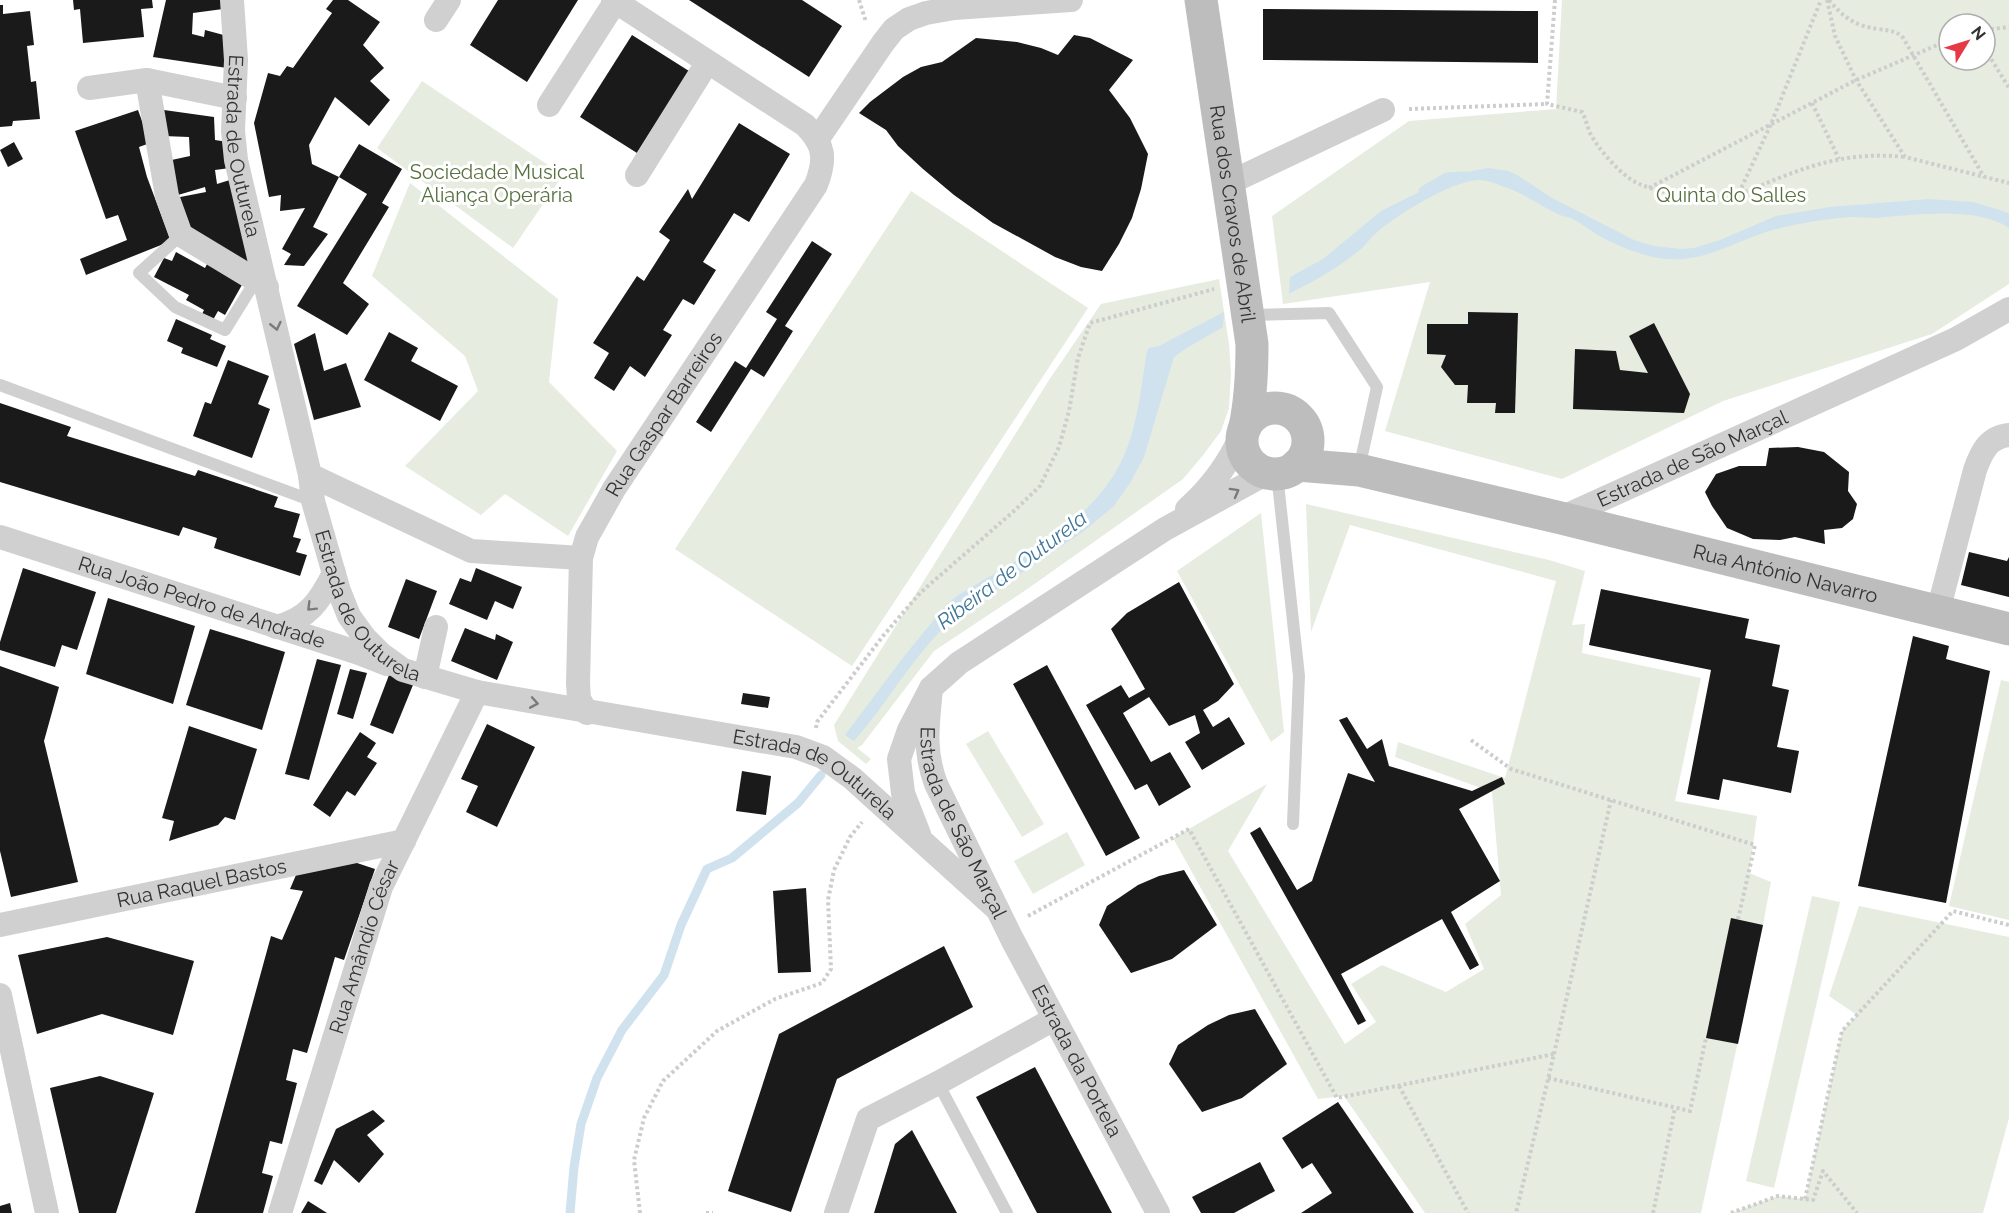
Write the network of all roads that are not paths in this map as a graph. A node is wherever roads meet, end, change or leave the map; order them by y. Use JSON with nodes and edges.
{"nodes":[{"id":1,"x":232,"y":0,"type":"edge"},
{"id":2,"x":449,"y":0,"type":"edge"},
{"id":3,"x":1071,"y":0,"type":"edge"},
{"id":4,"x":1201,"y":0,"type":"edge"},
{"id":5,"x":614,"y":1,"type":"edge"},
{"id":6,"x":436,"y":20,"type":"dead end"},
{"id":7,"x":707,"y":63,"type":"junction"},
{"id":8,"x":147,"y":80,"type":"junction"},
{"id":9,"x":88,"y":88,"type":"dead end"},
{"id":10,"x":235,"y":98,"type":"junction"},
{"id":11,"x":549,"y":105,"type":"dead end"},
{"id":12,"x":1383,"y":110,"type":"road end"},
{"id":13,"x":817,"y":140,"type":"junction"},
{"id":14,"x":637,"y":175,"type":"dead end"},
{"id":15,"x":1229,"y":183,"type":"junction"},
{"id":16,"x":181,"y":235,"type":"junction"},
{"id":17,"x":261,"y":283,"type":"junction"},
{"id":18,"x":2009,"y":309,"type":"edge"},
{"id":19,"x":1250,"y":329,"type":"junction"},
{"id":20,"x":0,"y":385,"type":"edge"},
{"id":21,"x":1244,"y":431,"type":"junction"},
{"id":22,"x":2009,"y":435,"type":"edge"},
{"id":23,"x":1287,"y":452,"type":"junction"},
{"id":24,"x":1359,"y":470,"type":"junction"},
{"id":25,"x":310,"y":475,"type":"junction"},
{"id":26,"x":314,"y":501,"type":"junction"},
{"id":27,"x":1561,"y":518,"type":"junction"},
{"id":28,"x":1165,"y":529,"type":"junction"},
{"id":29,"x":0,"y":537,"type":"edge"},
{"id":30,"x":581,"y":558,"type":"junction"},
{"id":31,"x":334,"y":573,"type":"junction"},
{"id":32,"x":1938,"y":611,"type":"junction"},
{"id":33,"x":276,"y":627,"type":"junction"},
{"id":34,"x":436,"y":627,"type":"dead end"},
{"id":35,"x":2009,"y":629,"type":"edge"},
{"id":36,"x":414,"y":674,"type":"junction"},
{"id":37,"x":931,"y":688,"type":"junction"},
{"id":38,"x":477,"y":692,"type":"junction"},
{"id":39,"x":587,"y":713,"type":"junction"},
{"id":40,"x":927,"y":749,"type":"junction"},
{"id":41,"x":901,"y":771,"type":"junction"},
{"id":42,"x":852,"y":778,"type":"junction"},
{"id":43,"x":1293,"y":824,"type":"dead end"},
{"id":44,"x":921,"y":839,"type":"junction"},
{"id":45,"x":404,"y":841,"type":"junction"},
{"id":46,"x":1002,"y":919,"type":"junction"},
{"id":47,"x":0,"y":925,"type":"edge"},
{"id":48,"x":0,"y":995,"type":"edge"},
{"id":49,"x":1054,"y":1019,"type":"junction"},
{"id":50,"x":938,"y":1083,"type":"junction"},
{"id":51,"x":47,"y":1213,"type":"edge"},
{"id":52,"x":280,"y":1213,"type":"edge"},
{"id":53,"x":836,"y":1213,"type":"edge"},
{"id":54,"x":1007,"y":1213,"type":"edge"},
{"id":55,"x":1158,"y":1213,"type":"edge"}],
"edges":[{"from":1,"to":10,"type":"street","name":"Estrada de Outurela"},
{"from":2,"to":6,"type":"street"},
{"from":3,"to":13,"type":"street"},
{"from":4,"to":15,"type":"street","name":"Rua dos Cravos de Abril"},
{"from":5,"to":7,"type":"street"},
{"from":5,"to":11,"type":"street"},
{"from":7,"to":13,"type":"street"},
{"from":7,"to":14,"type":"street"},
{"from":8,"to":9,"type":"street"},
{"from":8,"to":10,"type":"street"},
{"from":8,"to":16,"type":"street"},
{"from":10,"to":17,"type":"street","name":"Estrada de Outurela"},
{"from":12,"to":15,"type":"street"},
{"from":13,"to":30,"type":"street","name":"Rua Gaspar Barreiros"},
{"from":15,"to":19,"type":"street","name":"Rua dos Cravos de Abril"},
{"from":16,"to":17,"type":"street"},
{"from":16,"to":17,"type":"lane"},
{"from":17,"to":25,"type":"street","name":"Estrada de Outurela","one_way":true},
{"from":18,"to":27,"type":"street","name":"Estrada de São Marçal"},
{"from":19,"to":21,"type":"street","name":"Rua dos Cravos de Abril"},
{"from":19,"to":23,"type":"street"},
{"from":19,"to":24,"type":"lane"},
{"from":20,"to":26,"type":"lane"},
{"from":21,"to":23,"type":"street"},
{"from":21,"to":23,"type":"street"},
{"from":21,"to":28,"type":"street","name":"Estrada de São Marçal"},
{"from":22,"to":32,"type":"street"},
{"from":23,"to":24,"type":"street"},
{"from":28,"to":23,"type":"street","name":"Estrada de São Marçal","one_way":true},
{"from":23,"to":43,"type":"lane"},
{"from":24,"to":27,"type":"street"},
{"from":25,"to":26,"type":"street","name":"Estrada de Outurela"},
{"from":25,"to":30,"type":"street"},
{"from":26,"to":31,"type":"street","name":"Estrada de Outurela"},
{"from":27,"to":32,"type":"street","name":"Rua António Navarro"},
{"from":28,"to":37,"type":"street","name":"Estrada de São Marçal"},
{"from":29,"to":33,"type":"street","name":"Rua João Pedro de Andrade"},
{"from":30,"to":39,"type":"street","name":"Rua Gaspar Barreiros"},
{"from":31,"to":33,"type":"street","one_way":true},
{"from":31,"to":36,"type":"street","name":"Estrada de Outurela"},
{"from":32,"to":35,"type":"street","name":"Rua António Navarro"},
{"from":33,"to":36,"type":"street","name":"Rua João Pedro de Andrade"},
{"from":34,"to":36,"type":"street"},
{"from":36,"to":38,"type":"street","name":"Estrada de Outurela"},
{"from":37,"to":40,"type":"street","name":"Estrada de São Marçal"},
{"from":37,"to":41,"type":"street","name":"Estrada de São Marçal"},
{"from":38,"to":39,"type":"street","name":"Estrada de Outurela","one_way":true},
{"from":38,"to":45,"type":"street","name":"Rua Amândio César"},
{"from":39,"to":42,"type":"street","name":"Estrada de Outurela"},
{"from":40,"to":41,"type":"street"},
{"from":40,"to":46,"type":"street","name":"Estrada de São Marçal"},
{"from":41,"to":42,"type":"street"},
{"from":41,"to":44,"type":"street","name":"Estrada de São Marçal"},
{"from":42,"to":44,"type":"street","name":"Estrada de Outurela"},
{"from":44,"to":46,"type":"street","name":"Estrada de São Marçal"},
{"from":45,"to":47,"type":"street","name":"Rua Raquel Bastos"},
{"from":45,"to":52,"type":"street","name":"Rua Amândio César"},
{"from":46,"to":49,"type":"street","name":"Estrada da Portela"},
{"from":48,"to":51,"type":"street"},
{"from":49,"to":50,"type":"street"},
{"from":49,"to":55,"type":"street","name":"Estrada da Portela"},
{"from":50,"to":53,"type":"street"},
{"from":50,"to":54,"type":"lane"}]}
